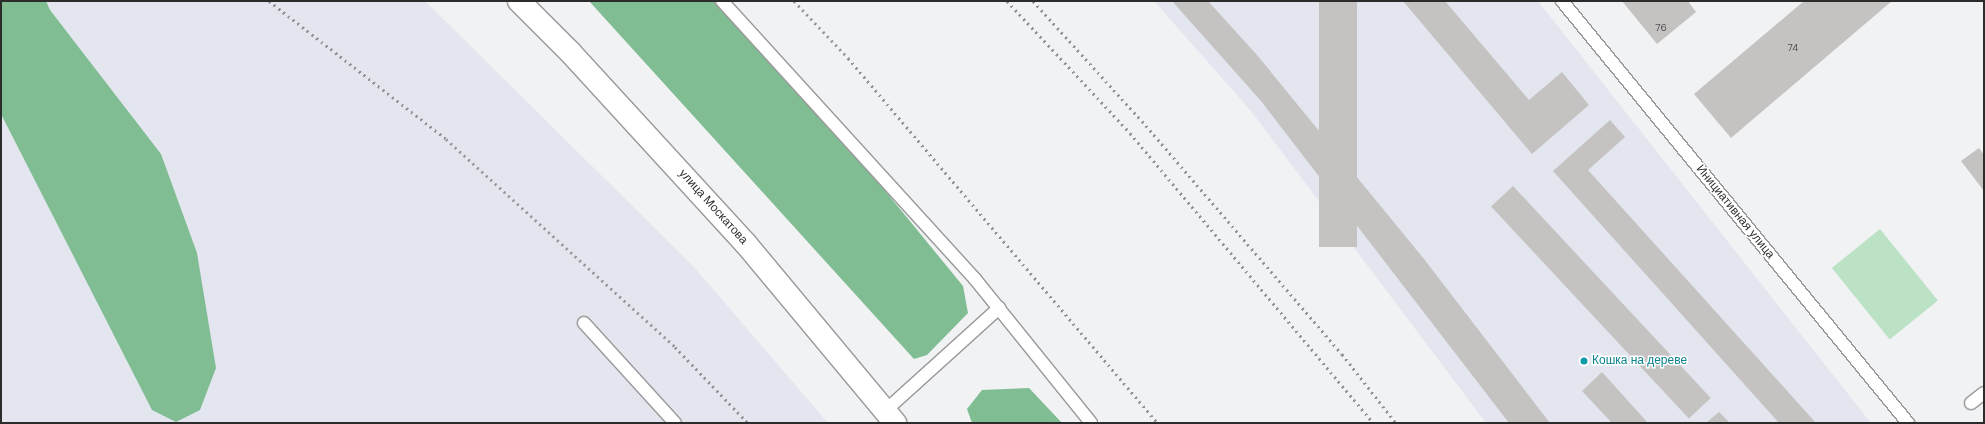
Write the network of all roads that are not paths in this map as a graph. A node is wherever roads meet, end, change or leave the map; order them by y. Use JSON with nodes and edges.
{"nodes":[{"id":1,"x":519,"y":1,"type":"edge"},
{"id":2,"x":722,"y":1,"type":"edge"},
{"id":3,"x":1562,"y":1,"type":"edge"},
{"id":4,"x":999,"y":308,"type":"junction"},
{"id":5,"x":584,"y":323,"type":"dead end"},
{"id":6,"x":1984,"y":393,"type":"edge"},
{"id":7,"x":1971,"y":403,"type":"dead end"},
{"id":8,"x":890,"y":417,"type":"edge"},
{"id":9,"x":676,"y":423,"type":"edge"},
{"id":10,"x":1091,"y":423,"type":"edge"},
{"id":11,"x":1908,"y":423,"type":"edge"}],
"edges":[{"from":1,"to":8,"type":"main road","name":"улица Москатова"},
{"from":2,"to":4,"type":"lane"},
{"from":3,"to":11,"type":"lane","name":"Инициативная улица"},
{"from":4,"to":8,"type":"lane"},
{"from":4,"to":10,"type":"lane"},
{"from":5,"to":9,"type":"lane"},
{"from":6,"to":7,"type":"lane"}]}
